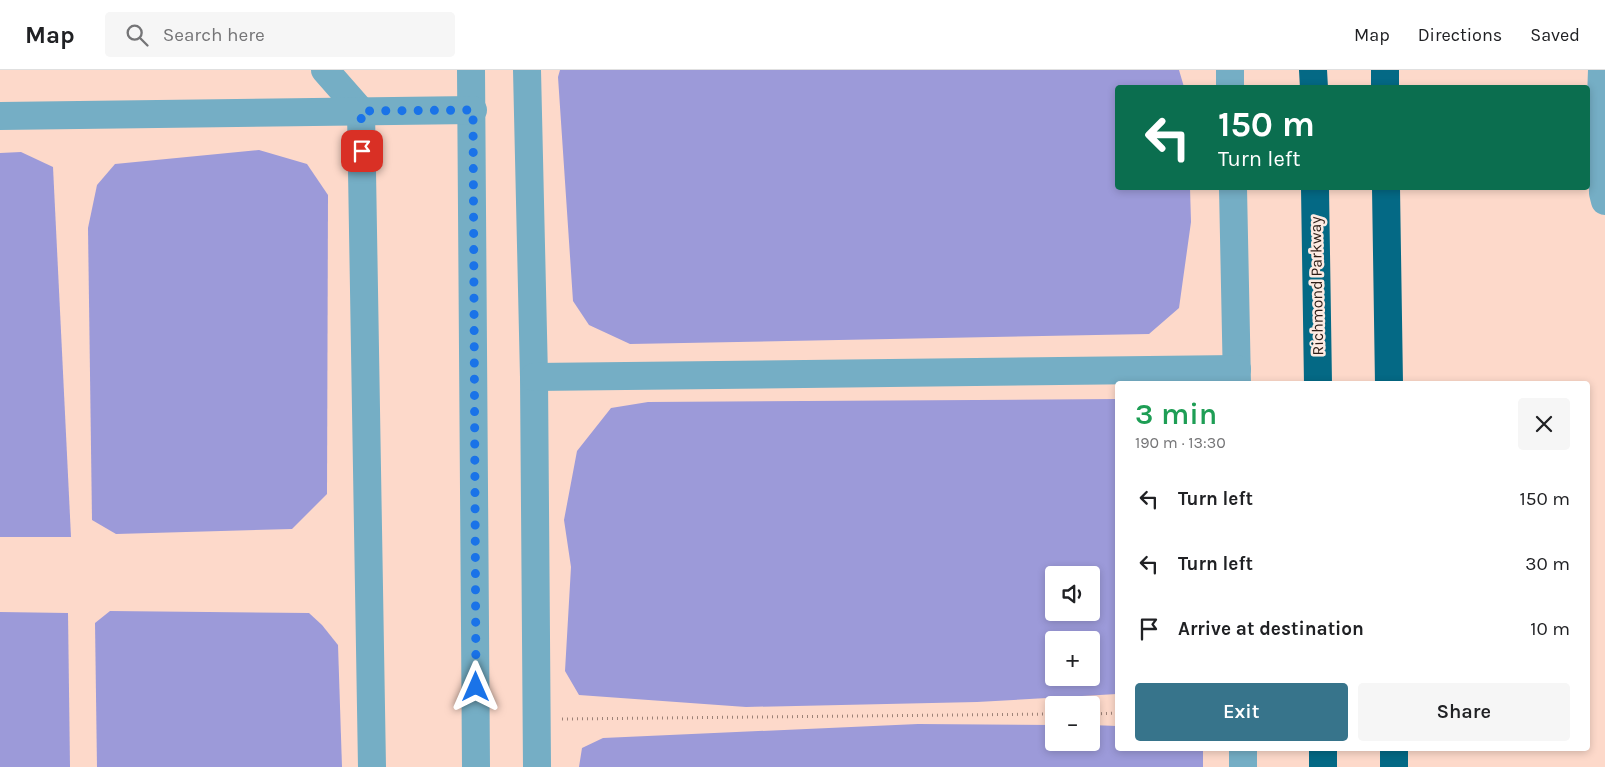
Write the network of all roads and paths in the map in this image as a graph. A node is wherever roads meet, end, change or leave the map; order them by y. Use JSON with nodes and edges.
{"nodes":[{"id":1,"x":325,"y":70,"type":"edge"},
{"id":2,"x":471,"y":70,"type":"edge"},
{"id":3,"x":527,"y":70,"type":"edge"},
{"id":4,"x":1230,"y":70,"type":"edge"},
{"id":5,"x":1313,"y":70,"type":"edge"},
{"id":6,"x":1385,"y":70,"type":"edge"},
{"id":7,"x":1602,"y":70,"type":"edge"},
{"id":8,"x":1230,"y":85,"type":"edge"},
{"id":9,"x":1314,"y":85,"type":"edge"},
{"id":10,"x":1385,"y":85,"type":"edge"},
{"id":11,"x":1603,"y":97,"type":"edge"},
{"id":12,"x":473,"y":110,"type":"junction"},
{"id":13,"x":361,"y":111,"type":"junction"},
{"id":14,"x":0,"y":116,"type":"edge"},
{"id":15,"x":1232,"y":190,"type":"edge"},
{"id":16,"x":1315,"y":190,"type":"edge"},
{"id":17,"x":1386,"y":190,"type":"edge"},
{"id":18,"x":1605,"y":201,"type":"edge"},
{"id":19,"x":1237,"y":376,"type":"edge"},
{"id":20,"x":534,"y":377,"type":"junction"},
{"id":21,"x":1318,"y":381,"type":"edge"},
{"id":22,"x":1389,"y":381,"type":"edge"},
{"id":23,"x":1115,"y":713,"type":"edge"},
{"id":24,"x":1045,"y":714,"type":"edge"},
{"id":25,"x":1100,"y":714,"type":"edge"},
{"id":26,"x":537,"y":719,"type":"junction"},
{"id":27,"x":1243,"y":751,"type":"edge"},
{"id":28,"x":1323,"y":751,"type":"edge"},
{"id":29,"x":1394,"y":751,"type":"edge"},
{"id":30,"x":372,"y":767,"type":"edge"},
{"id":31,"x":476,"y":767,"type":"edge"},
{"id":32,"x":537,"y":767,"type":"edge"},
{"id":33,"x":1243,"y":767,"type":"edge"},
{"id":34,"x":1323,"y":767,"type":"edge"},
{"id":35,"x":1394,"y":767,"type":"edge"}],
"edges":[{"from":1,"to":13,"type":"street"},
{"from":2,"to":12,"type":"street"},
{"from":3,"to":20,"type":"street"},
{"from":4,"to":8,"type":"street"},
{"from":5,"to":9,"type":"highway"},
{"from":6,"to":10,"type":"highway"},
{"from":7,"to":11,"type":"street"},
{"from":11,"to":18,"type":"street"},
{"from":12,"to":13,"type":"street"},
{"from":12,"to":31,"type":"street"},
{"from":13,"to":14,"type":"street"},
{"from":13,"to":30,"type":"street"},
{"from":15,"to":19,"type":"street"},
{"from":16,"to":21,"type":"highway","name":"Richmond Parkway"},
{"from":17,"to":22,"type":"highway"},
{"from":19,"to":20,"type":"street"},
{"from":20,"to":26,"type":"street"},
{"from":23,"to":25,"type":"path"},
{"from":24,"to":26,"type":"path"},
{"from":26,"to":32,"type":"street"},
{"from":27,"to":33,"type":"street"},
{"from":28,"to":34,"type":"highway"},
{"from":29,"to":35,"type":"highway"}]}
